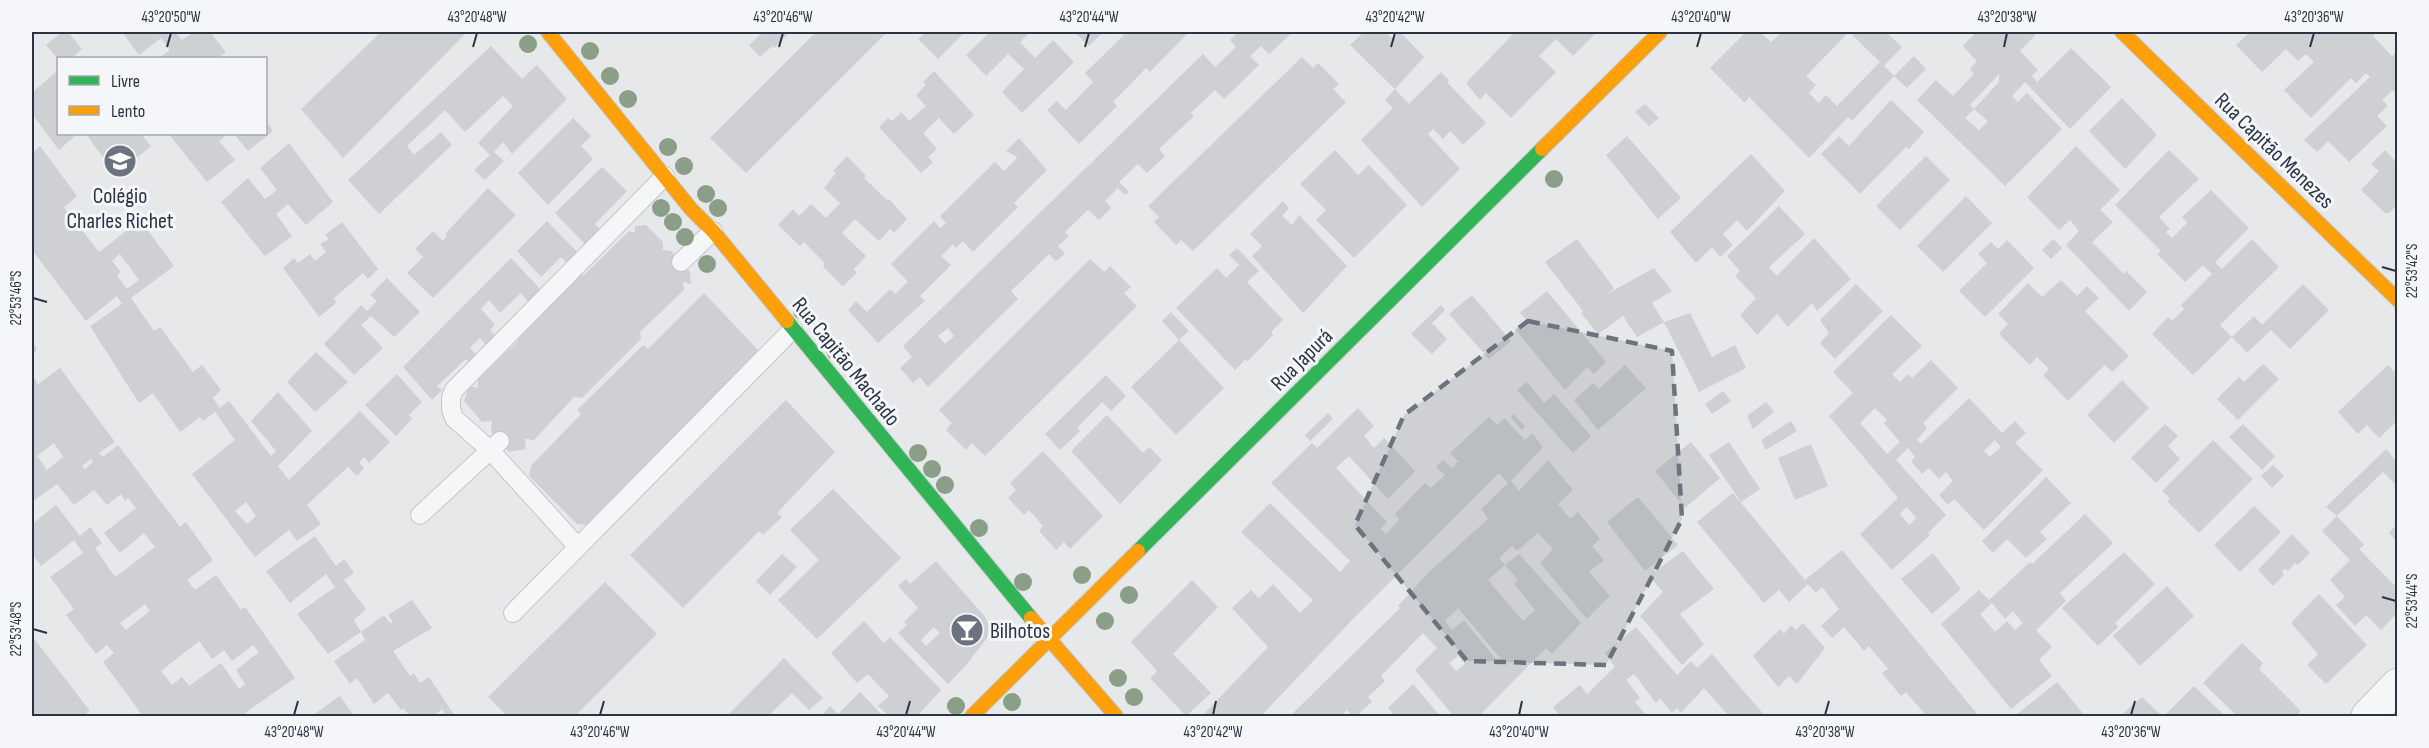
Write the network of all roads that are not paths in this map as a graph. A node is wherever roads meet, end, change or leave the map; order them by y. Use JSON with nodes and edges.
{"nodes":[{"id":1,"x":548,"y":32,"type":"edge"},
{"id":2,"x":1660,"y":32,"type":"edge"},
{"id":3,"x":2122,"y":32,"type":"edge"},
{"id":4,"x":665,"y":176,"type":"junction"},
{"id":5,"x":713,"y":231,"type":"junction"},
{"id":6,"x":681,"y":262,"type":"dead end"},
{"id":7,"x":2394,"y":288,"type":"edge"},
{"id":8,"x":793,"y":329,"type":"junction"},
{"id":9,"x":495,"y":446,"type":"junction"},
{"id":10,"x":420,"y":515,"type":"dead end"},
{"id":11,"x":578,"y":547,"type":"junction"},
{"id":12,"x":513,"y":613,"type":"dead end"},
{"id":13,"x":1049,"y":639,"type":"junction"},
{"id":14,"x":2397,"y":685,"type":"edge"},
{"id":15,"x":972,"y":717,"type":"edge"},
{"id":16,"x":1116,"y":717,"type":"edge"},
{"id":17,"x":2368,"y":717,"type":"edge"}],
"edges":[{"from":1,"to":4,"type":"street","name":"Rua Capitão Machado"},
{"from":2,"to":13,"type":"street","name":"Rua Japurá"},
{"from":3,"to":7,"type":"street","name":"Rua Capitão Menezes"},
{"from":4,"to":5,"type":"street","name":"Rua Capitão Machado"},
{"from":4,"to":9,"type":"lane"},
{"from":5,"to":6,"type":"lane"},
{"from":5,"to":8,"type":"street","name":"Rua Capitão Machado"},
{"from":8,"to":11,"type":"lane"},
{"from":8,"to":13,"type":"street","name":"Rua Capitão Machado"},
{"from":9,"to":10,"type":"lane"},
{"from":9,"to":11,"type":"lane"},
{"from":11,"to":12,"type":"lane"},
{"from":13,"to":15,"type":"street","name":"Rua Japurá"},
{"from":13,"to":16,"type":"street","name":"Rua Capitão Machado"},
{"from":14,"to":17,"type":"street"}]}
